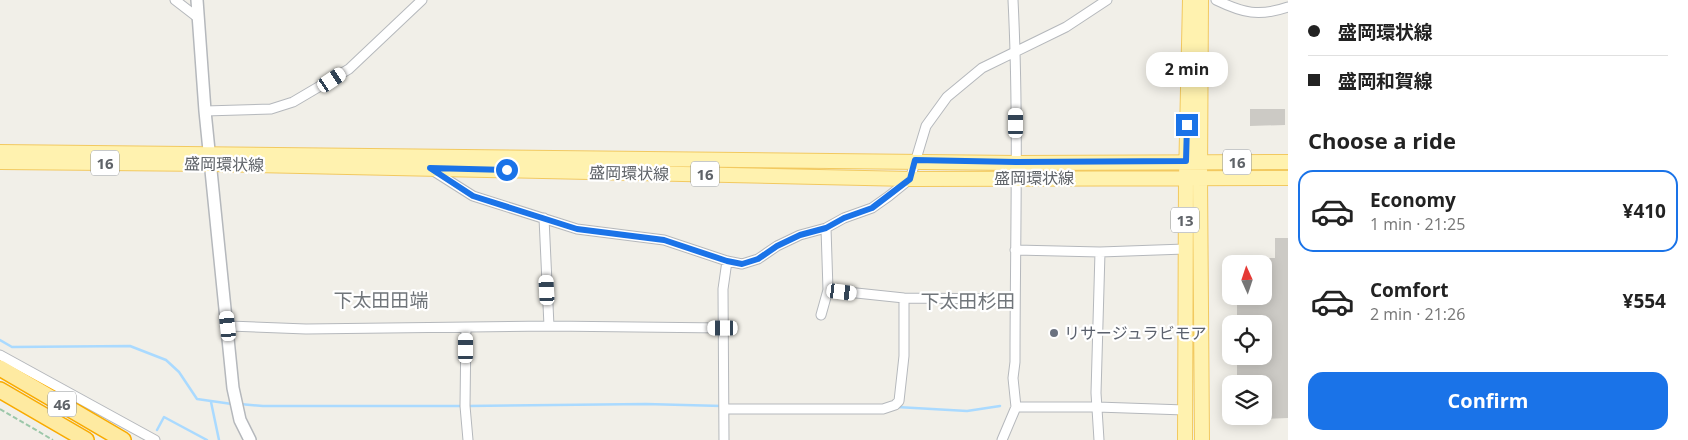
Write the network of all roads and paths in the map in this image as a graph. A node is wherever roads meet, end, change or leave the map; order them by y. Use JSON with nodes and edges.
{"nodes":[{"id":1,"x":175,"y":0,"type":"edge"},
{"id":2,"x":197,"y":0,"type":"edge"},
{"id":3,"x":422,"y":0,"type":"edge"},
{"id":4,"x":1013,"y":0,"type":"edge"},
{"id":5,"x":1107,"y":0,"type":"edge"},
{"id":6,"x":1190,"y":0,"type":"edge"},
{"id":7,"x":1201,"y":0,"type":"edge"},
{"id":8,"x":1216,"y":0,"type":"edge"},
{"id":9,"x":1288,"y":7,"type":"edge"},
{"id":10,"x":197,"y":17,"type":"junction"},
{"id":11,"x":1015,"y":53,"type":"junction"},
{"id":12,"x":205,"y":111,"type":"junction"},
{"id":13,"x":0,"y":152,"type":"edge"},
{"id":14,"x":210,"y":158,"type":"junction"},
{"id":15,"x":915,"y":160,"type":"junction"},
{"id":16,"x":1193,"y":161,"type":"junction"},
{"id":17,"x":0,"y":162,"type":"edge"},
{"id":18,"x":1016,"y":162,"type":"junction"},
{"id":19,"x":1288,"y":162,"type":"edge"},
{"id":20,"x":430,"y":168,"type":"junction"},
{"id":21,"x":1200,"y":177,"type":"junction"},
{"id":22,"x":1016,"y":178,"type":"junction"},
{"id":23,"x":1186,"y":178,"type":"junction"},
{"id":24,"x":1288,"y":178,"type":"edge"},
{"id":25,"x":910,"y":179,"type":"junction"},
{"id":26,"x":544,"y":218,"type":"junction"},
{"id":27,"x":826,"y":228,"type":"junction"},
{"id":28,"x":1015,"y":250,"type":"junction"},
{"id":29,"x":1185,"y":250,"type":"junction"},
{"id":30,"x":1100,"y":252,"type":"junction"},
{"id":31,"x":727,"y":261,"type":"junction"},
{"id":32,"x":828,"y":290,"type":"junction"},
{"id":33,"x":904,"y":298,"type":"junction"},
{"id":34,"x":1015,"y":299,"type":"junction"},
{"id":35,"x":821,"y":315,"type":"dead end"},
{"id":36,"x":228,"y":326,"type":"junction"},
{"id":37,"x":549,"y":326,"type":"junction"},
{"id":38,"x":466,"y":328,"type":"junction"},
{"id":39,"x":723,"y":328,"type":"junction"},
{"id":40,"x":0,"y":355,"type":"edge"},
{"id":41,"x":0,"y":368,"type":"edge"},
{"id":42,"x":0,"y":390,"type":"edge"},
{"id":43,"x":1016,"y":407,"type":"junction"},
{"id":44,"x":1097,"y":407,"type":"junction"},
{"id":45,"x":0,"y":409,"type":"edge"},
{"id":46,"x":724,"y":410,"type":"junction"},
{"id":47,"x":1185,"y":410,"type":"junction"},
{"id":48,"x":53,"y":440,"type":"edge"},
{"id":49,"x":86,"y":440,"type":"edge"},
{"id":50,"x":123,"y":440,"type":"edge"},
{"id":51,"x":155,"y":440,"type":"edge"},
{"id":52,"x":250,"y":440,"type":"edge"},
{"id":53,"x":468,"y":440,"type":"edge"},
{"id":54,"x":724,"y":440,"type":"edge"},
{"id":55,"x":1002,"y":440,"type":"edge"},
{"id":56,"x":1099,"y":440,"type":"edge"},
{"id":57,"x":1186,"y":440,"type":"edge"},
{"id":58,"x":1202,"y":440,"type":"edge"}],
"edges":[{"from":1,"to":10,"type":"street"},
{"from":2,"to":10,"type":"street"},
{"from":3,"to":12,"type":"street"},
{"from":4,"to":11,"type":"street"},
{"from":5,"to":11,"type":"street"},
{"from":6,"to":16,"type":"main road","number":"13"},
{"from":7,"to":16,"type":"main road","number":"13"},
{"from":8,"to":9,"type":"street"},
{"from":10,"to":12,"type":"street"},
{"from":11,"to":15,"type":"street"},
{"from":11,"to":18,"type":"street"},
{"from":12,"to":14,"type":"street"},
{"from":13,"to":14,"type":"main road","name":"盛岡環状線","number":"16"},
{"from":14,"to":15,"type":"main road","name":"盛岡環状線","number":"16"},
{"from":14,"to":17,"type":"main road","name":"盛岡環状線","number":"16"},
{"from":14,"to":20,"type":"main road","name":"盛岡環状線","number":"16"},
{"from":14,"to":36,"type":"street"},
{"from":15,"to":18,"type":"main road","name":"盛岡環状線","number":"16"},
{"from":15,"to":25,"type":"street"},
{"from":16,"to":18,"type":"main road","name":"盛岡環状線","number":"16"},
{"from":16,"to":19,"type":"main road","name":"盛岡環状線","number":"16"},
{"from":16,"to":21,"type":"main road","number":"13"},
{"from":16,"to":23,"type":"main road","number":"13"},
{"from":18,"to":22,"type":"street"},
{"from":20,"to":25,"type":"main road","name":"盛岡環状線","number":"16"},
{"from":20,"to":26,"type":"street"},
{"from":21,"to":23,"type":"main road","name":"盛岡環状線","number":"16"},
{"from":21,"to":24,"type":"main road","name":"盛岡環状線","number":"16"},
{"from":21,"to":58,"type":"main road","number":"13"},
{"from":22,"to":23,"type":"main road","name":"盛岡環状線","number":"16"},
{"from":22,"to":25,"type":"main road","name":"盛岡環状線","number":"16"},
{"from":22,"to":28,"type":"street"},
{"from":23,"to":29,"type":"main road","number":"13"},
{"from":25,"to":27,"type":"street"},
{"from":26,"to":31,"type":"street"},
{"from":26,"to":37,"type":"street"},
{"from":27,"to":31,"type":"street"},
{"from":27,"to":32,"type":"street"},
{"from":28,"to":30,"type":"street"},
{"from":28,"to":34,"type":"street"},
{"from":29,"to":30,"type":"street"},
{"from":29,"to":47,"type":"main road","number":"13"},
{"from":30,"to":44,"type":"street"},
{"from":31,"to":39,"type":"street"},
{"from":32,"to":33,"type":"street"},
{"from":32,"to":35,"type":"street"},
{"from":33,"to":34,"type":"street"},
{"from":33,"to":46,"type":"street"},
{"from":34,"to":43,"type":"street"},
{"from":36,"to":38,"type":"street"},
{"from":36,"to":52,"type":"street"},
{"from":37,"to":38,"type":"street"},
{"from":37,"to":39,"type":"street"},
{"from":38,"to":53,"type":"street"},
{"from":39,"to":46,"type":"street"},
{"from":40,"to":51,"type":"street"},
{"from":41,"to":50,"type":"highway","number":"46"},
{"from":42,"to":49,"type":"highway","number":"46"},
{"from":43,"to":44,"type":"street"},
{"from":43,"to":55,"type":"street"},
{"from":44,"to":47,"type":"street"},
{"from":44,"to":56,"type":"street"},
{"from":45,"to":48,"type":"path"},
{"from":46,"to":54,"type":"street"},
{"from":47,"to":57,"type":"main road","number":"13"}]}
